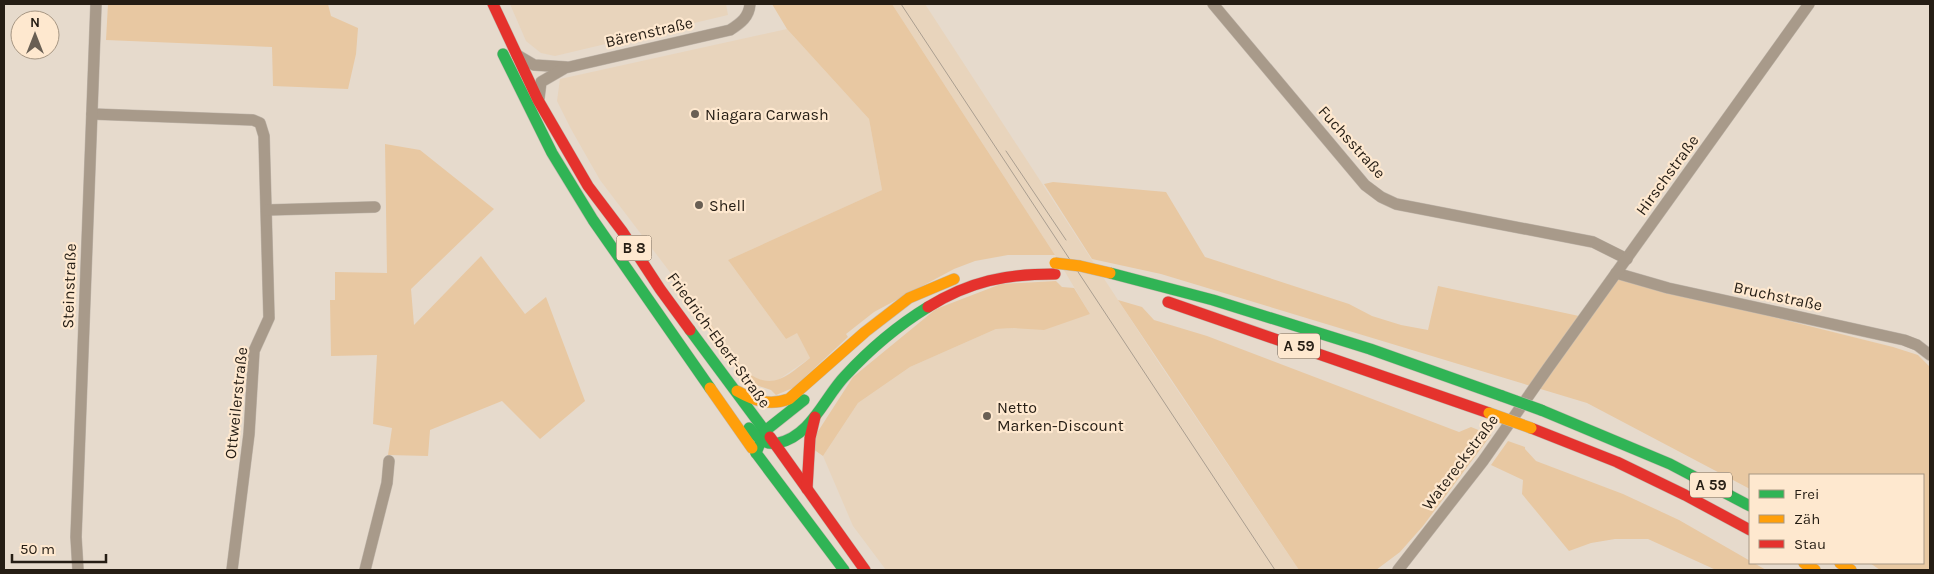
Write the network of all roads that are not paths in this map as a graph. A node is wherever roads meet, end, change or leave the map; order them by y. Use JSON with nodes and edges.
{"nodes":[{"id":1,"x":96,"y":4,"type":"edge"},
{"id":2,"x":493,"y":4,"type":"edge"},
{"id":3,"x":750,"y":4,"type":"edge"},
{"id":4,"x":1212,"y":4,"type":"edge"},
{"id":5,"x":1809,"y":4,"type":"edge"},
{"id":6,"x":496,"y":40,"type":"dead end"},
{"id":7,"x":516,"y":55,"type":"junction"},
{"id":8,"x":568,"y":68,"type":"junction"},
{"id":9,"x":538,"y":100,"type":"junction"},
{"id":10,"x":92,"y":114,"type":"junction"},
{"id":11,"x":375,"y":207,"type":"dead end"},
{"id":12,"x":267,"y":210,"type":"junction"},
{"id":13,"x":600,"y":230,"type":"junction"},
{"id":14,"x":1627,"y":259,"type":"junction"},
{"id":15,"x":1037,"y":263,"type":"dead end"},
{"id":16,"x":1055,"y":268,"type":"junction"},
{"id":17,"x":1616,"y":273,"type":"junction"},
{"id":18,"x":1158,"y":298,"type":"dead end"},
{"id":19,"x":1930,"y":356,"type":"edge"},
{"id":20,"x":1548,"y":368,"type":"joint"},
{"id":21,"x":737,"y":391,"type":"junction"},
{"id":22,"x":816,"y":413,"type":"junction"},
{"id":23,"x":763,"y":435,"type":"junction"},
{"id":24,"x":775,"y":444,"type":"junction"},
{"id":25,"x":756,"y":453,"type":"junction"},
{"id":26,"x":389,"y":461,"type":"dead end"},
{"id":27,"x":807,"y":488,"type":"junction"},
{"id":28,"x":1749,"y":505,"type":"edge"},
{"id":29,"x":1749,"y":529,"type":"edge"},
{"id":30,"x":78,"y":570,"type":"edge"},
{"id":31,"x":232,"y":570,"type":"edge"},
{"id":32,"x":365,"y":570,"type":"edge"},
{"id":33,"x":844,"y":570,"type":"edge"},
{"id":34,"x":865,"y":570,"type":"edge"},
{"id":35,"x":1398,"y":570,"type":"edge"}],
"edges":[{"from":1,"to":10,"type":"street","name":"Steinstraße"},
{"from":2,"to":7,"type":"main road","number":"B 8"},
{"from":3,"to":8,"type":"street","name":"Bärenstraße"},
{"from":4,"to":14,"type":"street","name":"Fuchsstraße"},
{"from":5,"to":14,"type":"street","name":"Hirschstraße"},
{"from":6,"to":13,"type":"main road","name":"Friedrich-Ebert-Straße","number":"B 8"},
{"from":7,"to":8,"type":"street","name":"Bärenstraße"},
{"from":7,"to":9,"type":"main road","number":"B 8"},
{"from":8,"to":9,"type":"street","name":"Bärenstraße"},
{"from":9,"to":21,"type":"main road","name":"Friedrich-Ebert-Straße","number":"B 8"},
{"from":10,"to":12,"type":"street","name":"Ottweilerstraße"},
{"from":10,"to":30,"type":"street","name":"Steinstraße"},
{"from":11,"to":12,"type":"street"},
{"from":12,"to":31,"type":"street","name":"Ottweilerstraße"},
{"from":13,"to":23,"type":"main road","name":"Friedrich-Ebert-Straße","number":"B 8"},
{"from":13,"to":25,"type":"main road","name":"Friedrich-Ebert-Straße","number":"B 8"},
{"from":14,"to":17,"type":"street","name":"Hirschstraße"},
{"from":15,"to":16,"type":"main road","number":"A 59"},
{"from":16,"to":22,"type":"main road","number":"A 59"},
{"from":16,"to":28,"type":"main road","number":"A 59","bridge":true},
{"from":17,"to":19,"type":"street","name":"Bruchstraße"},
{"from":17,"to":20,"type":"street","name":"Hirschstraße"},
{"from":18,"to":29,"type":"main road","number":"A 59","bridge":true},
{"from":20,"to":35,"type":"street","name":"Watereckstraße"},
{"from":21,"to":23,"type":"main road","name":"Friedrich-Ebert-Straße","number":"B 8"},
{"from":21,"to":23,"type":"main road"},
{"from":22,"to":24,"type":"main road"},
{"from":22,"to":27,"type":"main road"},
{"from":23,"to":24,"type":"main road"},
{"from":23,"to":25,"type":"main road"},
{"from":24,"to":27,"type":"main road"},
{"from":25,"to":33,"type":"main road","name":"Friedrich-Ebert-Straße"},
{"from":26,"to":32,"type":"street"},
{"from":27,"to":34,"type":"main road"}]}
